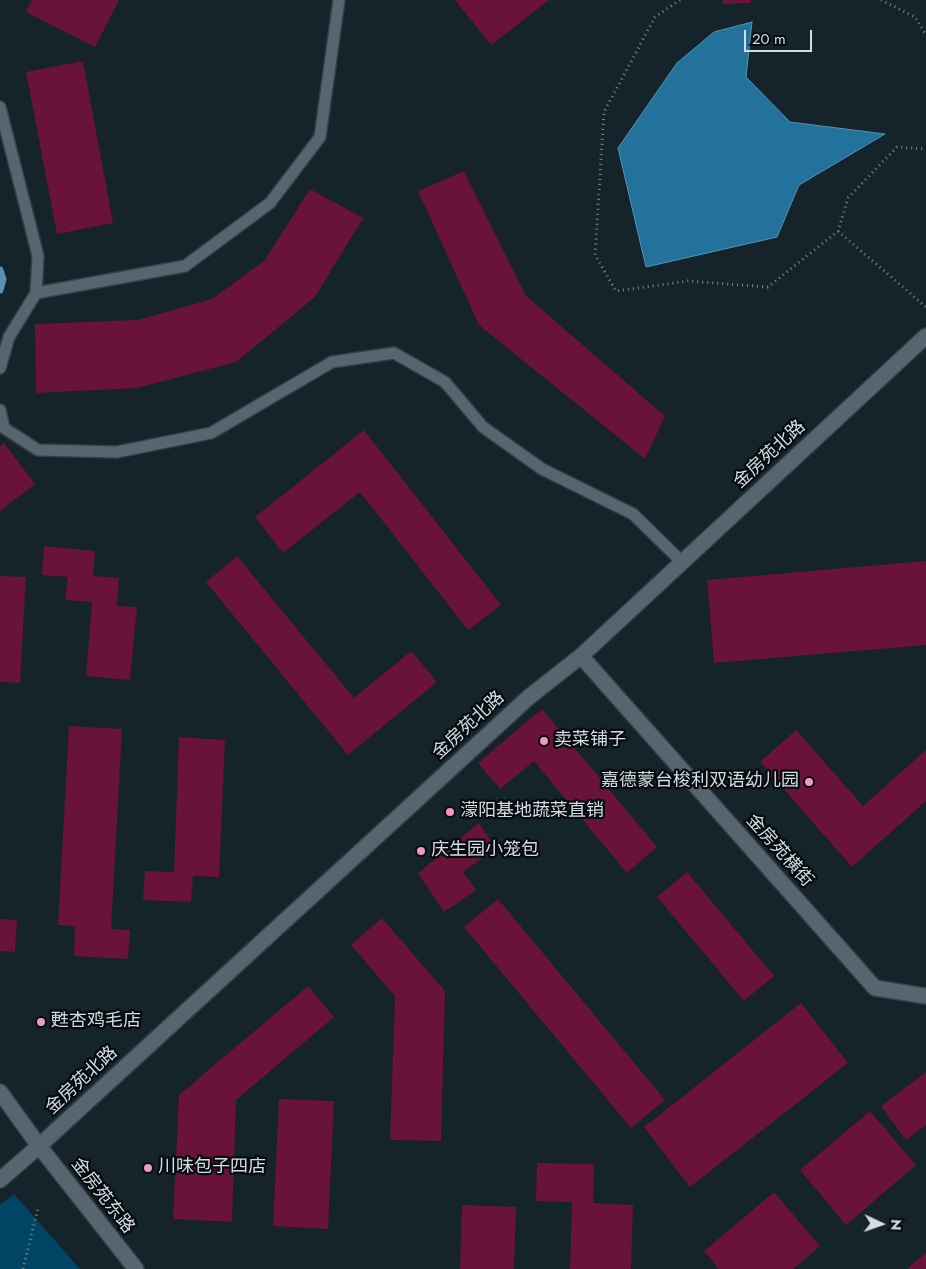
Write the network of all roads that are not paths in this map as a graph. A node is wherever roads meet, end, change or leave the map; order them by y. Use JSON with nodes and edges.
{"nodes":[{"id":1,"x":340,"y":0,"type":"edge"},
{"id":2,"x":0,"y":107,"type":"edge"},
{"id":3,"x":36,"y":293,"type":"junction"},
{"id":4,"x":926,"y":336,"type":"edge"},
{"id":5,"x":0,"y":368,"type":"edge"},
{"id":6,"x":0,"y":410,"type":"edge"},
{"id":7,"x":682,"y":562,"type":"junction"},
{"id":8,"x":581,"y":656,"type":"junction"},
{"id":9,"x":926,"y":996,"type":"edge"},
{"id":10,"x":0,"y":1092,"type":"edge"},
{"id":11,"x":39,"y":1146,"type":"junction"},
{"id":12,"x":0,"y":1180,"type":"edge"},
{"id":13,"x":136,"y":1269,"type":"edge"}],
"edges":[{"from":1,"to":3,"type":"lane"},
{"from":2,"to":3,"type":"lane"},
{"from":3,"to":5,"type":"lane"},
{"from":4,"to":7,"type":"street","name":"金房苑北路"},
{"from":6,"to":7,"type":"lane"},
{"from":7,"to":8,"type":"street","name":"金房苑北路"},
{"from":8,"to":9,"type":"street","name":"金房苑横街"},
{"from":8,"to":11,"type":"street","name":"金房苑北路"},
{"from":10,"to":11,"type":"street","name":"金房苑东路"},
{"from":11,"to":12,"type":"street","name":"金房苑北路"},
{"from":11,"to":13,"type":"street","name":"金房苑东路"}]}
